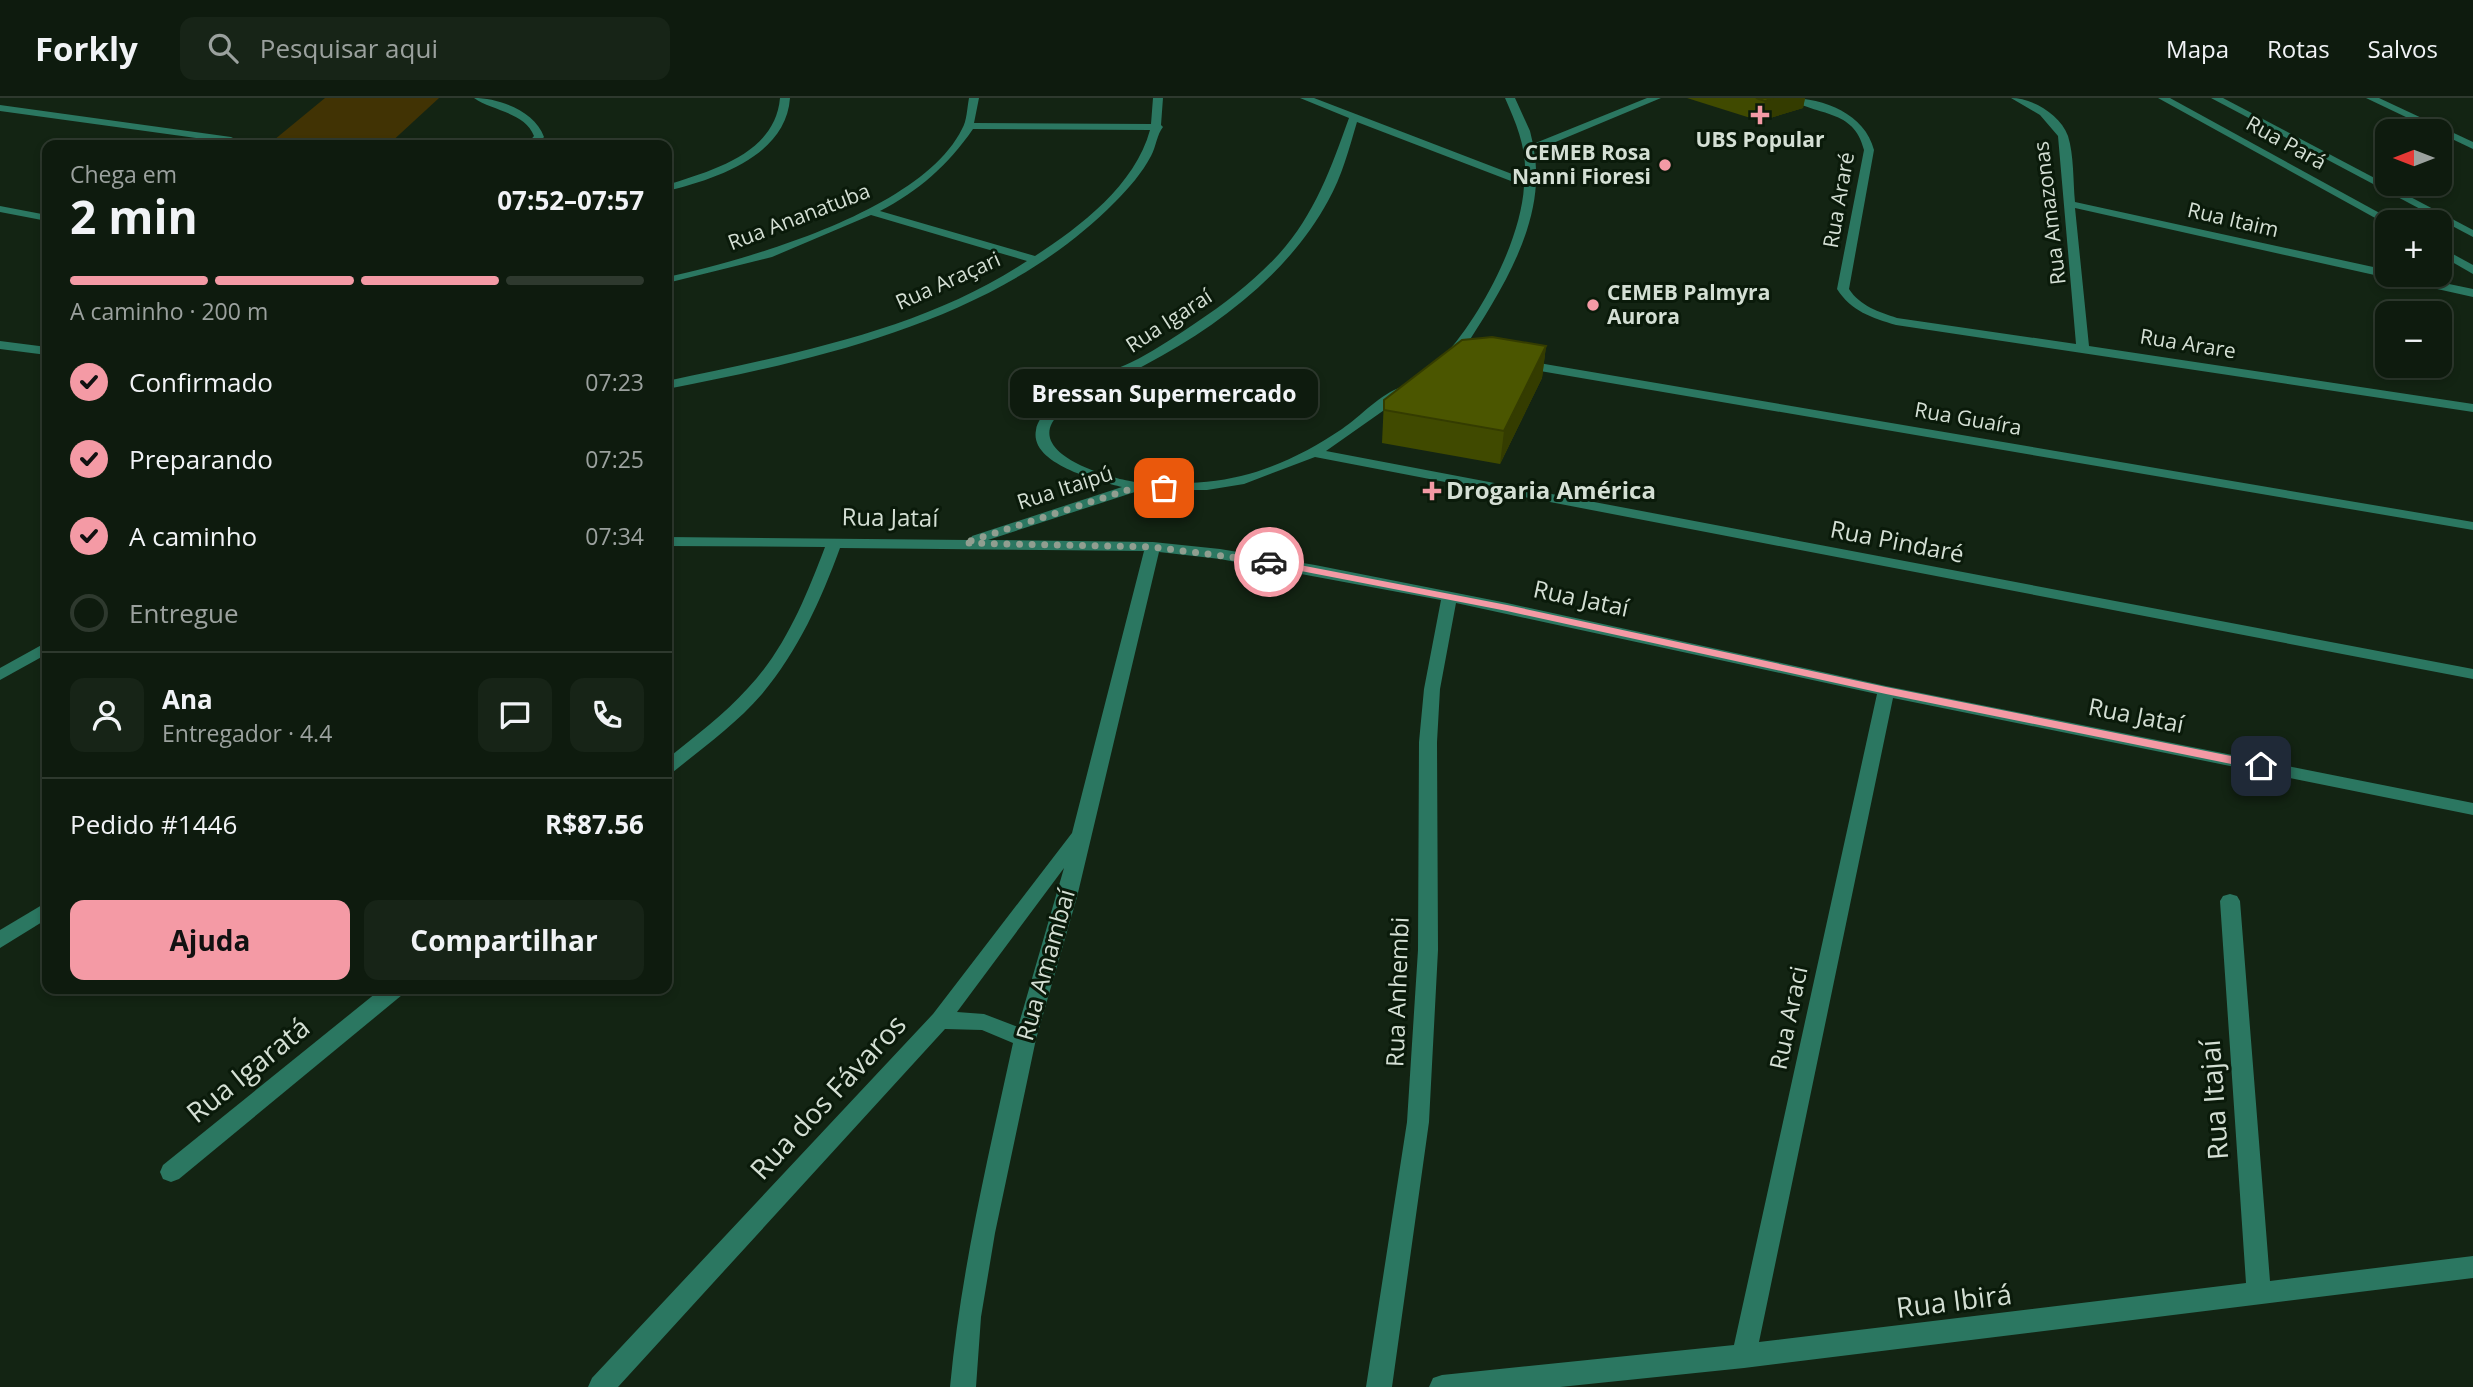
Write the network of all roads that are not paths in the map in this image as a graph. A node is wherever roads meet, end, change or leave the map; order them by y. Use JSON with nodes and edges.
{"nodes":[{"id":1,"x":479,"y":98,"type":"edge"},
{"id":2,"x":785,"y":98,"type":"edge"},
{"id":3,"x":974,"y":98,"type":"edge"},
{"id":4,"x":1158,"y":98,"type":"edge"},
{"id":5,"x":1305,"y":98,"type":"edge"},
{"id":6,"x":1510,"y":98,"type":"edge"},
{"id":7,"x":1656,"y":98,"type":"edge"},
{"id":8,"x":1794,"y":98,"type":"edge"},
{"id":9,"x":2016,"y":98,"type":"edge"},
{"id":10,"x":2163,"y":98,"type":"edge"},
{"id":11,"x":2216,"y":98,"type":"edge"},
{"id":12,"x":2371,"y":98,"type":"edge"},
{"id":13,"x":0,"y":107,"type":"edge"},
{"id":14,"x":1353,"y":117,"type":"junction"},
{"id":15,"x":968,"y":127,"type":"junction"},
{"id":16,"x":1158,"y":127,"type":"junction"},
{"id":17,"x":232,"y":140,"type":"edge"},
{"id":18,"x":536,"y":140,"type":"edge"},
{"id":19,"x":2473,"y":146,"type":"edge"},
{"id":20,"x":1529,"y":149,"type":"junction"},
{"id":21,"x":1529,"y":184,"type":"junction"},
{"id":22,"x":672,"y":186,"type":"edge"},
{"id":23,"x":2071,"y":204,"type":"junction"},
{"id":24,"x":0,"y":209,"type":"edge"},
{"id":25,"x":872,"y":212,"type":"junction"},
{"id":26,"x":21,"y":213,"type":"junction"},
{"id":27,"x":2375,"y":214,"type":"edge"},
{"id":28,"x":42,"y":217,"type":"edge"},
{"id":29,"x":0,"y":222,"type":"edge"},
{"id":30,"x":2473,"y":234,"type":"edge"},
{"id":31,"x":2452,"y":257,"type":"edge"},
{"id":32,"x":1039,"y":261,"type":"junction"},
{"id":33,"x":2473,"y":270,"type":"edge"},
{"id":34,"x":2375,"y":271,"type":"edge"},
{"id":35,"x":672,"y":280,"type":"edge"},
{"id":36,"x":2446,"y":287,"type":"edge"},
{"id":37,"x":2473,"y":293,"type":"edge"},
{"id":38,"x":1896,"y":321,"type":"joint"},
{"id":39,"x":0,"y":345,"type":"edge"},
{"id":40,"x":2083,"y":348,"type":"junction"},
{"id":41,"x":42,"y":350,"type":"edge"},
{"id":42,"x":1509,"y":362,"type":"edge"},
{"id":43,"x":1434,"y":368,"type":"edge"},
{"id":44,"x":672,"y":384,"type":"edge"},
{"id":45,"x":1412,"y":384,"type":"edge"},
{"id":46,"x":2473,"y":408,"type":"edge"},
{"id":47,"x":1313,"y":453,"type":"junction"},
{"id":48,"x":1140,"y":486,"type":"junction"},
{"id":49,"x":2473,"y":526,"type":"edge"},
{"id":50,"x":672,"y":541,"type":"edge"},
{"id":51,"x":835,"y":541,"type":"junction"},
{"id":52,"x":964,"y":543,"type":"junction"},
{"id":53,"x":1153,"y":547,"type":"junction"},
{"id":54,"x":1449,"y":598,"type":"junction"},
{"id":55,"x":42,"y":650,"type":"edge"},
{"id":56,"x":2473,"y":674,"type":"edge"},
{"id":57,"x":0,"y":675,"type":"edge"},
{"id":58,"x":1886,"y":691,"type":"junction"},
{"id":59,"x":672,"y":764,"type":"edge"},
{"id":60,"x":2473,"y":808,"type":"edge"},
{"id":61,"x":1080,"y":833,"type":"junction"},
{"id":62,"x":2230,"y":901,"type":"dead end"},
{"id":63,"x":42,"y":912,"type":"edge"},
{"id":64,"x":0,"y":940,"type":"edge"},
{"id":65,"x":390,"y":994,"type":"edge"},
{"id":66,"x":940,"y":1020,"type":"junction"},
{"id":67,"x":1025,"y":1039,"type":"junction"},
{"id":68,"x":171,"y":1171,"type":"dead end"},
{"id":69,"x":2473,"y":1267,"type":"edge"},
{"id":70,"x":2259,"y":1295,"type":"junction"},
{"id":71,"x":1744,"y":1356,"type":"junction"},
{"id":72,"x":601,"y":1387,"type":"edge"},
{"id":73,"x":963,"y":1387,"type":"edge"},
{"id":74,"x":1379,"y":1387,"type":"edge"},
{"id":75,"x":1441,"y":1387,"type":"edge"}],
"edges":[{"from":1,"to":18,"type":"street"},
{"from":2,"to":22,"type":"street"},
{"from":3,"to":15,"type":"street","name":"Rua Ananatuba"},
{"from":4,"to":16,"type":"street","name":"Rua Araçari"},
{"from":5,"to":14,"type":"street"},
{"from":6,"to":20,"type":"street"},
{"from":7,"to":20,"type":"street"},
{"from":8,"to":38,"type":"street","name":"Rua Araré"},
{"from":9,"to":23,"type":"street","name":"Rua Amazonas"},
{"from":10,"to":27,"type":"street","name":"Rua Pará"},
{"from":11,"to":30,"type":"street"},
{"from":12,"to":19,"type":"street"},
{"from":13,"to":17,"type":"street"},
{"from":14,"to":21,"type":"street"},
{"from":14,"to":48,"type":"street","name":"Rua Igaraí"},
{"from":15,"to":16,"type":"street"},
{"from":15,"to":25,"type":"street","name":"Rua Ananatuba"},
{"from":16,"to":32,"type":"street","name":"Rua Araçari"},
{"from":20,"to":21,"type":"street"},
{"from":21,"to":43,"type":"street"},
{"from":23,"to":34,"type":"street","name":"Rua Itaim"},
{"from":23,"to":40,"type":"street","name":"Rua Amazonas"},
{"from":24,"to":26,"type":"street"},
{"from":25,"to":32,"type":"street"},
{"from":25,"to":35,"type":"street","name":"Rua Ananatuba"},
{"from":26,"to":28,"type":"street"},
{"from":26,"to":29,"type":"street"},
{"from":31,"to":33,"type":"street"},
{"from":32,"to":44,"type":"street","name":"Rua Araçari"},
{"from":36,"to":37,"type":"street","name":"Rua Itaim"},
{"from":38,"to":40,"type":"street","name":"Rua Arare"},
{"from":39,"to":41,"type":"street"},
{"from":40,"to":46,"type":"street","name":"Rua Arare"},
{"from":42,"to":49,"type":"street","name":"Rua Guaíra"},
{"from":45,"to":47,"type":"street","name":"Rua Itaipú"},
{"from":47,"to":48,"type":"street","name":"Rua Itaipú"},
{"from":47,"to":56,"type":"street","name":"Rua Pindaré"},
{"from":48,"to":52,"type":"street","name":"Rua Itaipú"},
{"from":50,"to":51,"type":"street","name":"Rua Jataí"},
{"from":51,"to":52,"type":"street","name":"Rua Jataí"},
{"from":51,"to":59,"type":"street"},
{"from":52,"to":53,"type":"street","name":"Rua Jataí"},
{"from":53,"to":54,"type":"street","name":"Rua Jataí"},
{"from":53,"to":61,"type":"street","name":"Rua Amambaí"},
{"from":54,"to":58,"type":"street","name":"Rua Jataí"},
{"from":54,"to":74,"type":"street","name":"Rua Anhembi"},
{"from":55,"to":57,"type":"street"},
{"from":58,"to":60,"type":"street","name":"Rua Jataí"},
{"from":58,"to":71,"type":"street","name":"Rua Araci"},
{"from":61,"to":66,"type":"street","name":"Rua dos Fávaros"},
{"from":61,"to":67,"type":"street","name":"Rua Amambaí"},
{"from":62,"to":70,"type":"street","name":"Rua Itajaí"},
{"from":63,"to":64,"type":"street"},
{"from":65,"to":68,"type":"street","name":"Rua Igaratá"},
{"from":66,"to":67,"type":"street"},
{"from":66,"to":72,"type":"street","name":"Rua dos Fávaros"},
{"from":67,"to":73,"type":"street","name":"Rua Amambaí"},
{"from":69,"to":70,"type":"street","name":"Rua Ibirá"},
{"from":70,"to":71,"type":"street","name":"Rua Ibirá"},
{"from":71,"to":75,"type":"street","name":"Rua Ibirá"}]}
